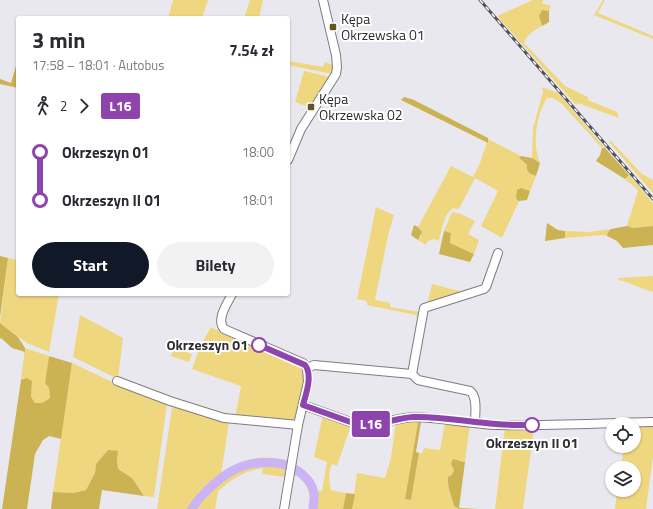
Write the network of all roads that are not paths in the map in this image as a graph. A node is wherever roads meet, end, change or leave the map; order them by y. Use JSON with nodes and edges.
{"nodes":[{"id":1,"x":323,"y":0,"type":"edge"},
{"id":2,"x":290,"y":155,"type":"edge"},
{"id":3,"x":498,"y":253,"type":"dead end"},
{"id":4,"x":231,"y":296,"type":"edge"},
{"id":5,"x":307,"y":368,"type":"junction"},
{"id":6,"x":412,"y":374,"type":"junction"},
{"id":7,"x":117,"y":381,"type":"dead end"},
{"id":8,"x":303,"y":405,"type":"junction"},
{"id":9,"x":475,"y":422,"type":"junction"},
{"id":10,"x":653,"y":422,"type":"edge"},
{"id":11,"x":298,"y":425,"type":"junction"},
{"id":12,"x":284,"y":509,"type":"edge"}],
"edges":[{"from":1,"to":2,"type":"street"},
{"from":3,"to":6,"type":"street"},
{"from":4,"to":5,"type":"street"},
{"from":5,"to":6,"type":"street"},
{"from":5,"to":8,"type":"street"},
{"from":6,"to":9,"type":"street"},
{"from":7,"to":11,"type":"street"},
{"from":8,"to":9,"type":"street"},
{"from":8,"to":11,"type":"street"},
{"from":9,"to":10,"type":"street"},
{"from":11,"to":12,"type":"street"}]}
